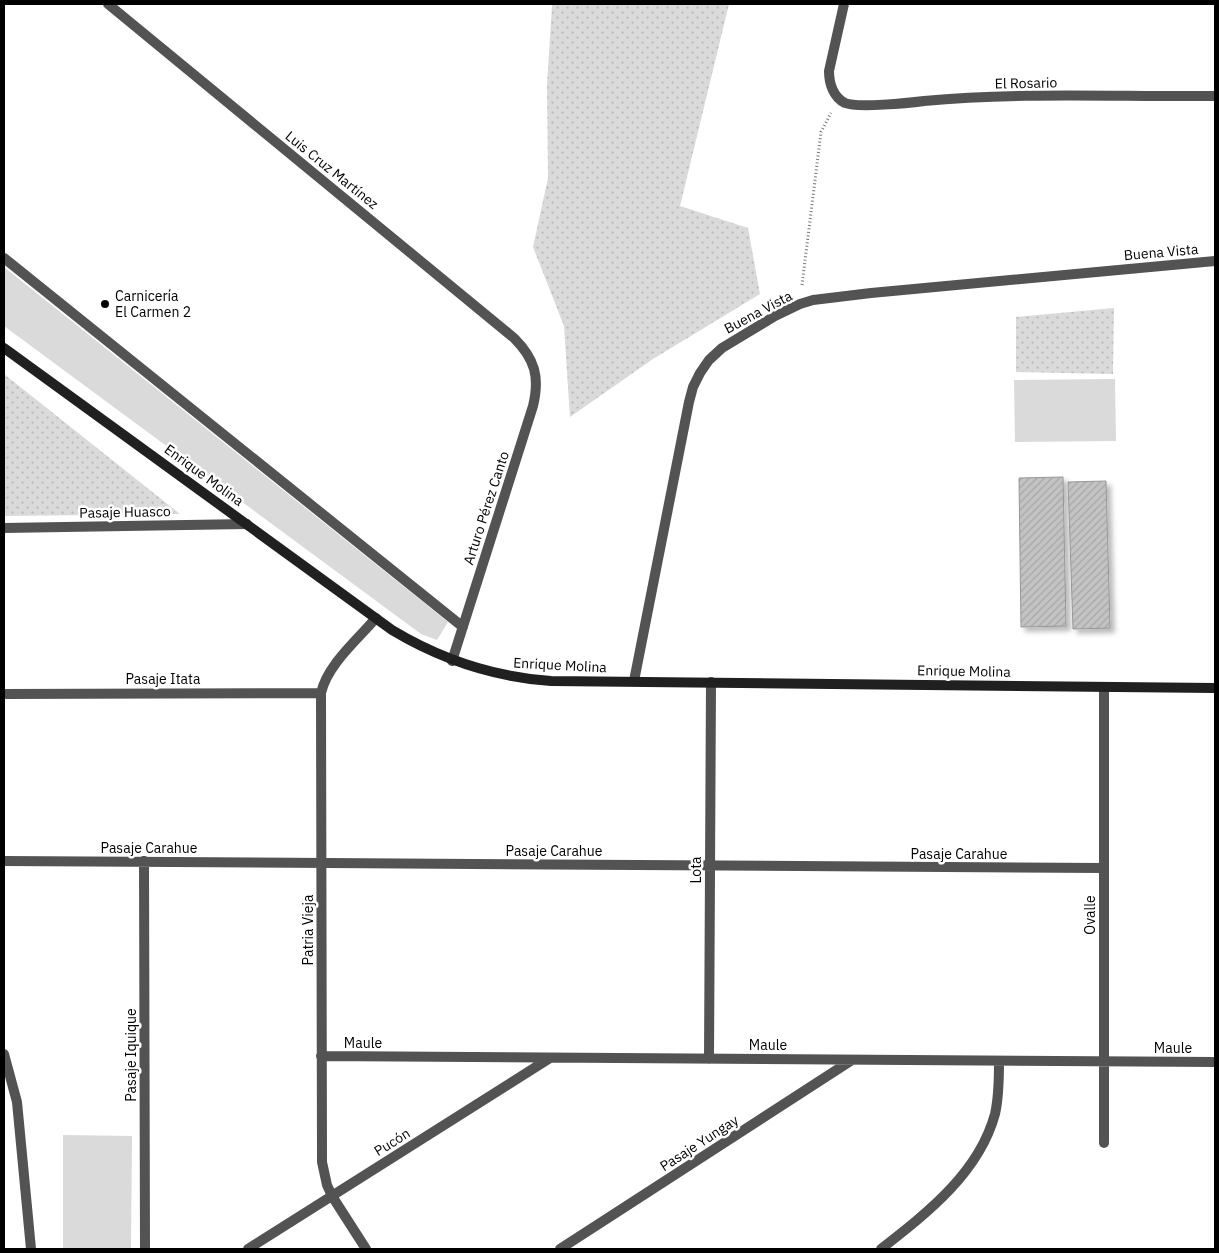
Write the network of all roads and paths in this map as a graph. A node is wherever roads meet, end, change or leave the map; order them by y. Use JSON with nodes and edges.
{"nodes":[{"id":1,"x":108,"y":4,"type":"edge"},
{"id":2,"x":844,"y":4,"type":"edge"},
{"id":3,"x":1215,"y":96,"type":"edge"},
{"id":4,"x":821,"y":132,"type":"dead end"},
{"id":5,"x":4,"y":258,"type":"edge"},
{"id":6,"x":1215,"y":261,"type":"edge"},
{"id":7,"x":800,"y":304,"type":"junction"},
{"id":8,"x":4,"y":348,"type":"edge"},
{"id":9,"x":533,"y":363,"type":"joint"},
{"id":10,"x":247,"y":524,"type":"junction"},
{"id":11,"x":4,"y":528,"type":"edge"},
{"id":12,"x":376,"y":618,"type":"junction"},
{"id":13,"x":463,"y":627,"type":"junction"},
{"id":14,"x":452,"y":661,"type":"junction"},
{"id":15,"x":634,"y":681,"type":"junction"},
{"id":16,"x":711,"y":682,"type":"junction"},
{"id":17,"x":1104,"y":687,"type":"junction"},
{"id":18,"x":1215,"y":688,"type":"edge"},
{"id":19,"x":322,"y":692,"type":"junction"},
{"id":20,"x":4,"y":694,"type":"edge"},
{"id":21,"x":4,"y":861,"type":"edge"},
{"id":22,"x":144,"y":861,"type":"junction"},
{"id":23,"x":321,"y":863,"type":"junction"},
{"id":24,"x":710,"y":865,"type":"junction"},
{"id":25,"x":1104,"y":868,"type":"junction"},
{"id":26,"x":4,"y":1054,"type":"edge"},
{"id":27,"x":321,"y":1056,"type":"junction"},
{"id":28,"x":550,"y":1058,"type":"junction"},
{"id":29,"x":709,"y":1059,"type":"junction"},
{"id":30,"x":853,"y":1060,"type":"junction"},
{"id":31,"x":999,"y":1061,"type":"junction"},
{"id":32,"x":1104,"y":1061,"type":"junction"},
{"id":33,"x":1215,"y":1062,"type":"edge"},
{"id":34,"x":8,"y":1076,"type":"edge"},
{"id":35,"x":1104,"y":1143,"type":"dead end"},
{"id":36,"x":332,"y":1196,"type":"junction"},
{"id":37,"x":32,"y":1249,"type":"edge"},
{"id":38,"x":145,"y":1249,"type":"edge"},
{"id":39,"x":248,"y":1249,"type":"edge"},
{"id":40,"x":366,"y":1249,"type":"edge"},
{"id":41,"x":560,"y":1249,"type":"edge"},
{"id":42,"x":881,"y":1249,"type":"edge"}],
"edges":[{"from":1,"to":9,"type":"street","name":"Luis Cruz Martínez"},
{"from":2,"to":3,"type":"street","name":"El Rosario"},
{"from":4,"to":7,"type":"path"},
{"from":5,"to":13,"type":"street"},
{"from":6,"to":7,"type":"street","name":"Buena Vista"},
{"from":7,"to":15,"type":"street","name":"Buena Vista"},
{"from":8,"to":10,"type":"main road","name":"Enrique Molina"},
{"from":9,"to":13,"type":"street","name":"Arturo Pérez Canto"},
{"from":10,"to":11,"type":"street","name":"Pasaje Huasco"},
{"from":10,"to":12,"type":"main road","name":"Enrique Molina"},
{"from":12,"to":14,"type":"main road","name":"Enrique Molina"},
{"from":12,"to":19,"type":"street","name":"Patria Vieja"},
{"from":13,"to":14,"type":"street","name":"Arturo Pérez Canto"},
{"from":14,"to":15,"type":"main road","name":"Enrique Molina"},
{"from":15,"to":16,"type":"main road","name":"Enrique Molina"},
{"from":16,"to":17,"type":"main road","name":"Enrique Molina"},
{"from":16,"to":24,"type":"street","name":"Lota"},
{"from":17,"to":18,"type":"main road","name":"Enrique Molina"},
{"from":17,"to":25,"type":"street","name":"Ovalle"},
{"from":19,"to":20,"type":"street","name":"Pasaje Itata"},
{"from":19,"to":23,"type":"street","name":"Patria Vieja"},
{"from":21,"to":22,"type":"street","name":"Pasaje Carahue"},
{"from":22,"to":23,"type":"street","name":"Pasaje Carahue"},
{"from":22,"to":38,"type":"street","name":"Pasaje Iquique"},
{"from":23,"to":24,"type":"street","name":"Pasaje Carahue"},
{"from":23,"to":27,"type":"street","name":"Patria Vieja"},
{"from":24,"to":25,"type":"street","name":"Pasaje Carahue"},
{"from":24,"to":29,"type":"street","name":"Lota"},
{"from":25,"to":32,"type":"street","name":"Ovalle"},
{"from":26,"to":34,"type":"street"},
{"from":27,"to":28,"type":"street","name":"Maule"},
{"from":27,"to":36,"type":"street","name":"Patria Vieja"},
{"from":28,"to":29,"type":"street","name":"Maule"},
{"from":28,"to":36,"type":"street","name":"Pucón"},
{"from":29,"to":30,"type":"street","name":"Maule"},
{"from":30,"to":31,"type":"street","name":"Maule"},
{"from":30,"to":41,"type":"street","name":"Pasaje Yungay"},
{"from":31,"to":32,"type":"street","name":"Maule"},
{"from":31,"to":42,"type":"street"},
{"from":32,"to":33,"type":"street","name":"Maule"},
{"from":32,"to":35,"type":"street","name":"Ovalle"},
{"from":34,"to":37,"type":"street"},
{"from":36,"to":39,"type":"street","name":"Pucón"},
{"from":36,"to":40,"type":"street","name":"Patria Vieja"}]}
